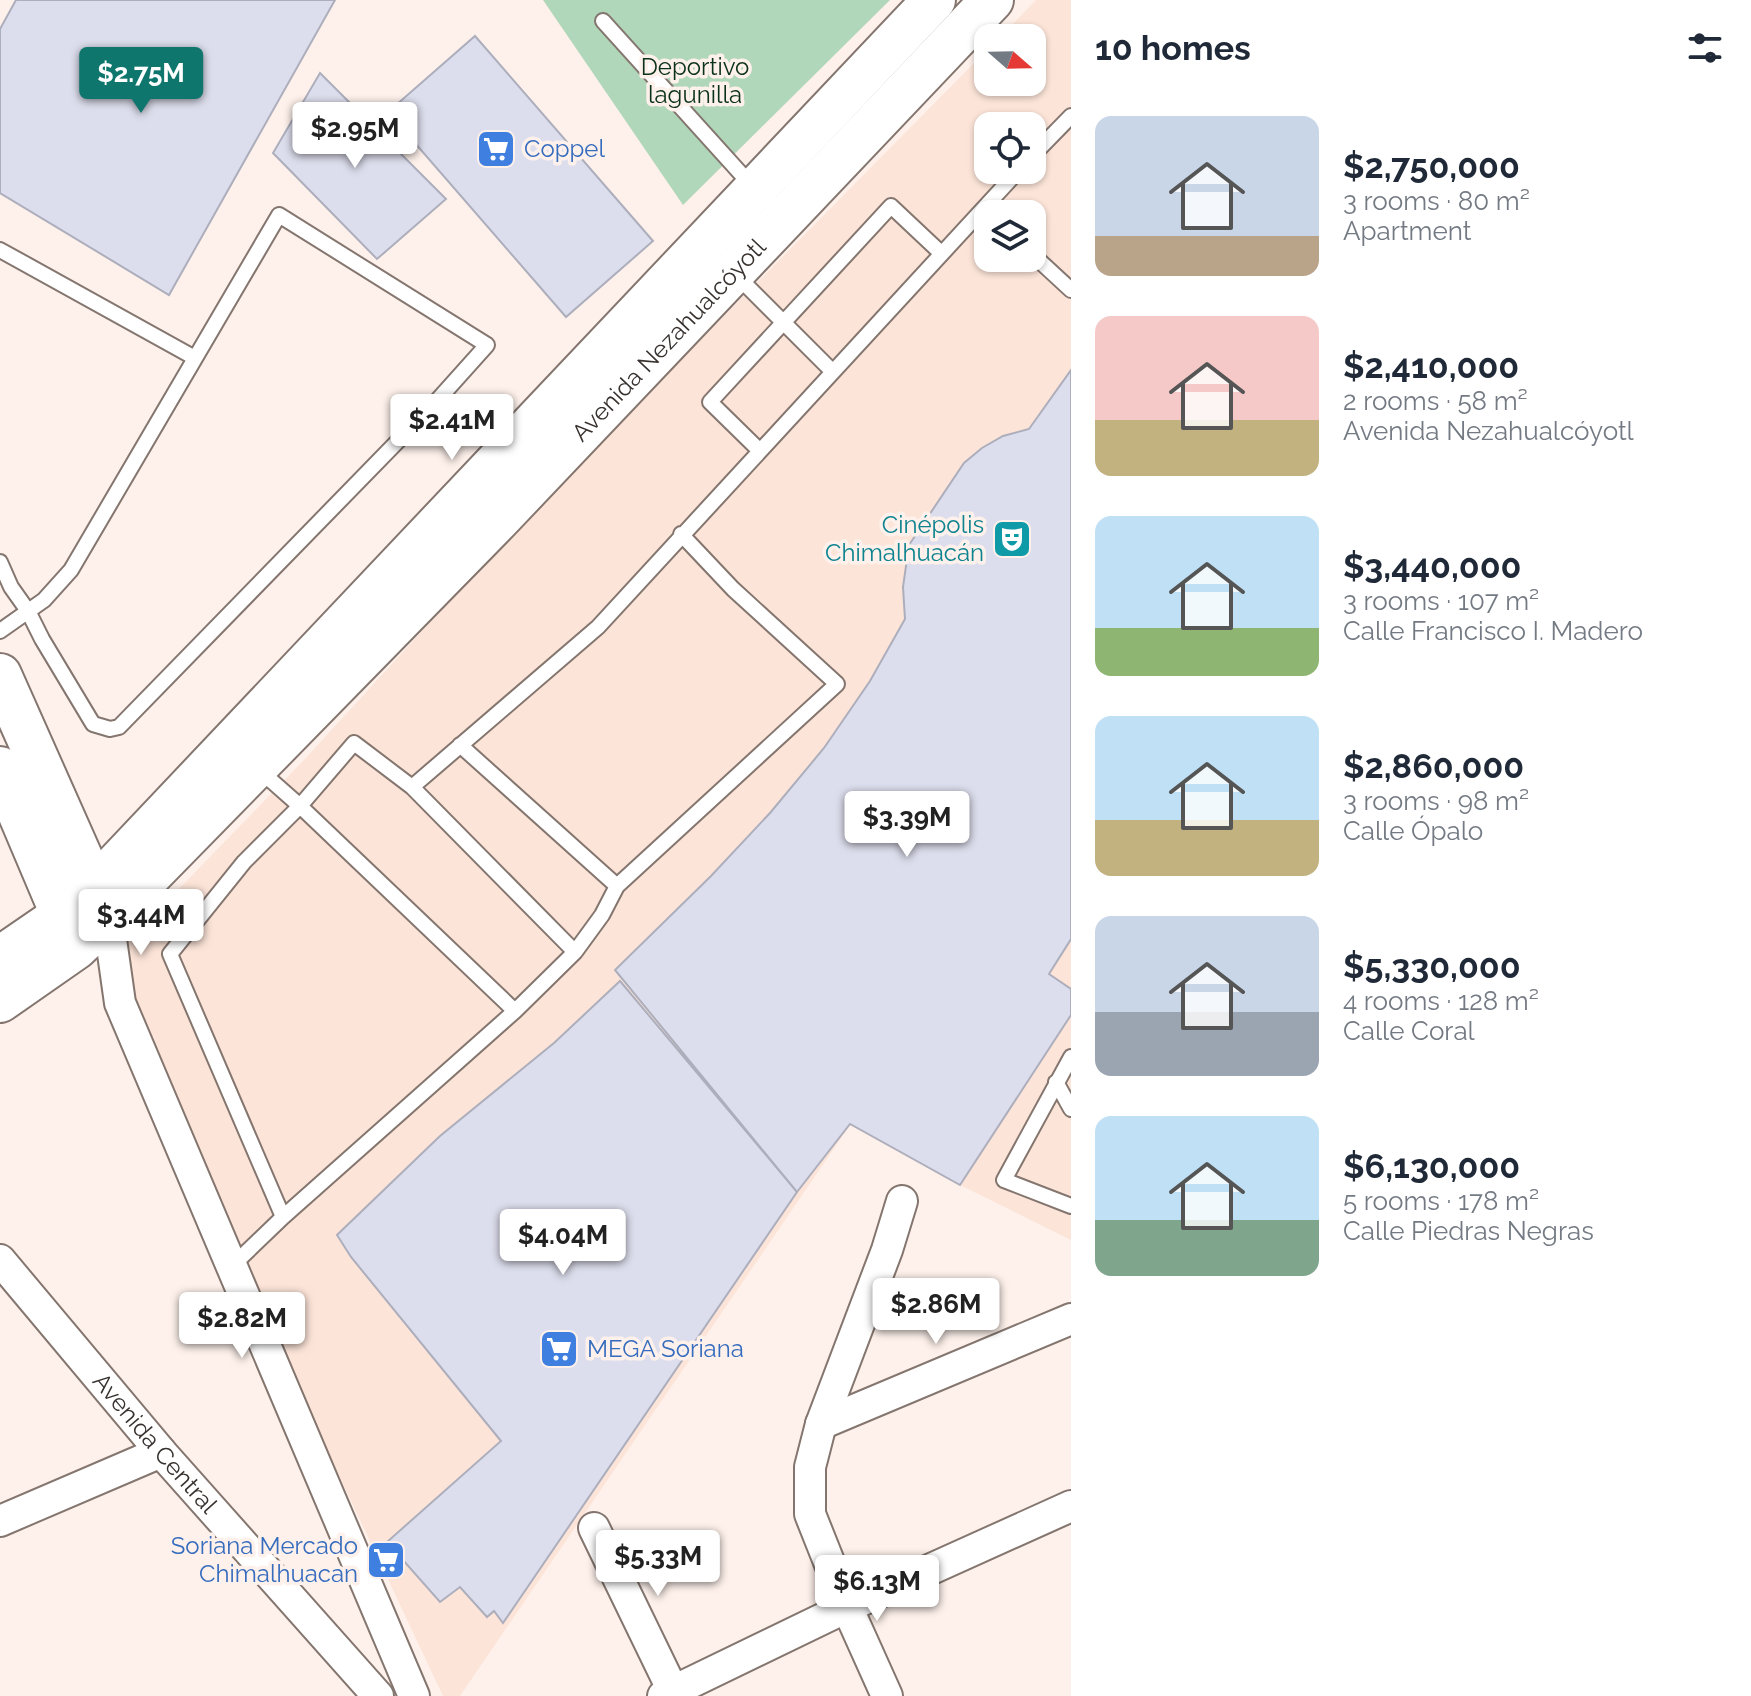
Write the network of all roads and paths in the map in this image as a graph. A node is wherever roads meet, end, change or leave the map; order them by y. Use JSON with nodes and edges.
{"nodes":[{"id":1,"x":934,"y":0,"type":"edge"},
{"id":2,"x":992,"y":0,"type":"edge"},
{"id":3,"x":603,"y":21,"type":"dead end"},
{"id":4,"x":1071,"y":116,"type":"edge"},
{"id":5,"x":1046,"y":142,"type":"edge"},
{"id":6,"x":1008,"y":184,"type":"edge"},
{"id":7,"x":755,"y":189,"type":"junction"},
{"id":8,"x":995,"y":200,"type":"edge"},
{"id":9,"x":974,"y":223,"type":"edge"},
{"id":10,"x":0,"y":250,"type":"edge"},
{"id":11,"x":941,"y":253,"type":"junction"},
{"id":12,"x":1046,"y":267,"type":"edge"},
{"id":13,"x":733,"y":272,"type":"junction"},
{"id":14,"x":1071,"y":290,"type":"edge"},
{"id":15,"x":783,"y":323,"type":"junction"},
{"id":16,"x":195,"y":358,"type":"junction"},
{"id":17,"x":832,"y":371,"type":"junction"},
{"id":18,"x":435,"y":403,"type":"junction"},
{"id":19,"x":509,"y":450,"type":"junction"},
{"id":20,"x":759,"y":450,"type":"junction"},
{"id":21,"x":681,"y":534,"type":"junction"},
{"id":22,"x":0,"y":562,"type":"edge"},
{"id":23,"x":28,"y":611,"type":"junction"},
{"id":24,"x":0,"y":631,"type":"edge"},
{"id":25,"x":0,"y":675,"type":"edge"},
{"id":26,"x":460,"y":745,"type":"junction"},
{"id":27,"x":256,"y":767,"type":"junction"},
{"id":28,"x":0,"y":768,"type":"edge"},
{"id":29,"x":412,"y":787,"type":"junction"},
{"id":30,"x":300,"y":806,"type":"junction"},
{"id":31,"x":617,"y":886,"type":"junction"},
{"id":32,"x":86,"y":917,"type":"junction"},
{"id":33,"x":575,"y":952,"type":"junction"},
{"id":34,"x":0,"y":958,"type":"edge"},
{"id":35,"x":0,"y":1001,"type":"edge"},
{"id":36,"x":120,"y":1003,"type":"junction"},
{"id":37,"x":515,"y":1011,"type":"junction"},
{"id":38,"x":1071,"y":1057,"type":"edge"},
{"id":39,"x":1056,"y":1082,"type":"junction"},
{"id":40,"x":1071,"y":1109,"type":"edge"},
{"id":41,"x":902,"y":1201,"type":"dead end"},
{"id":42,"x":1071,"y":1206,"type":"edge"},
{"id":43,"x":283,"y":1217,"type":"junction"},
{"id":44,"x":0,"y":1260,"type":"edge"},
{"id":45,"x":232,"y":1266,"type":"junction"},
{"id":46,"x":1071,"y":1319,"type":"edge"},
{"id":47,"x":821,"y":1424,"type":"junction"},
{"id":48,"x":161,"y":1452,"type":"junction"},
{"id":49,"x":1071,"y":1506,"type":"edge"},
{"id":50,"x":0,"y":1521,"type":"edge"},
{"id":51,"x":594,"y":1528,"type":"dead end"},
{"id":52,"x":847,"y":1607,"type":"junction"},
{"id":53,"x":668,"y":1694,"type":"edge"},
{"id":54,"x":378,"y":1696,"type":"edge"},
{"id":55,"x":414,"y":1696,"type":"edge"},
{"id":56,"x":887,"y":1696,"type":"edge"}],
"edges":[{"from":1,"to":7,"type":"main road","name":"Avenida Nezahualcóyotl"},
{"from":2,"to":13,"type":"main road","name":"Avenida Nezahualcóyotl"},
{"from":3,"to":7,"type":"lane"},
{"from":4,"to":5,"type":"lane"},
{"from":6,"to":8,"type":"lane"},
{"from":7,"to":19,"type":"main road","name":"Avenida Nezahualcóyotl"},
{"from":9,"to":11,"type":"lane"},
{"from":10,"to":16,"type":"lane"},
{"from":11,"to":15,"type":"lane"},
{"from":11,"to":17,"type":"lane"},
{"from":12,"to":14,"type":"lane"},
{"from":13,"to":15,"type":"lane"},
{"from":13,"to":27,"type":"main road","name":"Avenida Nezahualcóyotl"},
{"from":15,"to":17,"type":"lane"},
{"from":15,"to":20,"type":"lane"},
{"from":16,"to":18,"type":"lane"},
{"from":16,"to":23,"type":"lane"},
{"from":17,"to":20,"type":"lane"},
{"from":18,"to":19,"type":"lane"},
{"from":18,"to":23,"type":"lane"},
{"from":19,"to":32,"type":"main road","name":"Avenida Nezahualcóyotl"},
{"from":20,"to":21,"type":"lane"},
{"from":21,"to":26,"type":"lane"},
{"from":21,"to":31,"type":"lane"},
{"from":22,"to":23,"type":"lane"},
{"from":23,"to":24,"type":"lane"},
{"from":25,"to":32,"type":"main road"},
{"from":26,"to":29,"type":"lane"},
{"from":26,"to":31,"type":"lane"},
{"from":27,"to":30,"type":"lane"},
{"from":27,"to":32,"type":"main road","name":"Avenida Nezahualcóyotl"},
{"from":28,"to":32,"type":"main road"},
{"from":29,"to":30,"type":"lane"},
{"from":29,"to":33,"type":"lane"},
{"from":30,"to":37,"type":"lane"},
{"from":30,"to":43,"type":"lane"},
{"from":31,"to":33,"type":"lane"},
{"from":32,"to":34,"type":"main road","name":"Avenida Nezahualcóyotl"},
{"from":32,"to":35,"type":"main road","name":"Avenida Nezahualcóyotl"},
{"from":32,"to":36,"type":"street"},
{"from":32,"to":36,"type":"street"},
{"from":33,"to":37,"type":"lane"},
{"from":36,"to":45,"type":"street"},
{"from":37,"to":43,"type":"lane"},
{"from":38,"to":39,"type":"lane"},
{"from":39,"to":40,"type":"lane"},
{"from":39,"to":42,"type":"lane"},
{"from":41,"to":47,"type":"street"},
{"from":43,"to":45,"type":"lane"},
{"from":44,"to":48,"type":"street","name":"Avenida Central"},
{"from":45,"to":55,"type":"street"},
{"from":46,"to":47,"type":"street"},
{"from":47,"to":52,"type":"street"},
{"from":48,"to":50,"type":"street"},
{"from":48,"to":54,"type":"street","name":"Avenida Central"},
{"from":49,"to":52,"type":"street"},
{"from":51,"to":53,"type":"street"},
{"from":52,"to":53,"type":"street"},
{"from":52,"to":56,"type":"street"}]}
